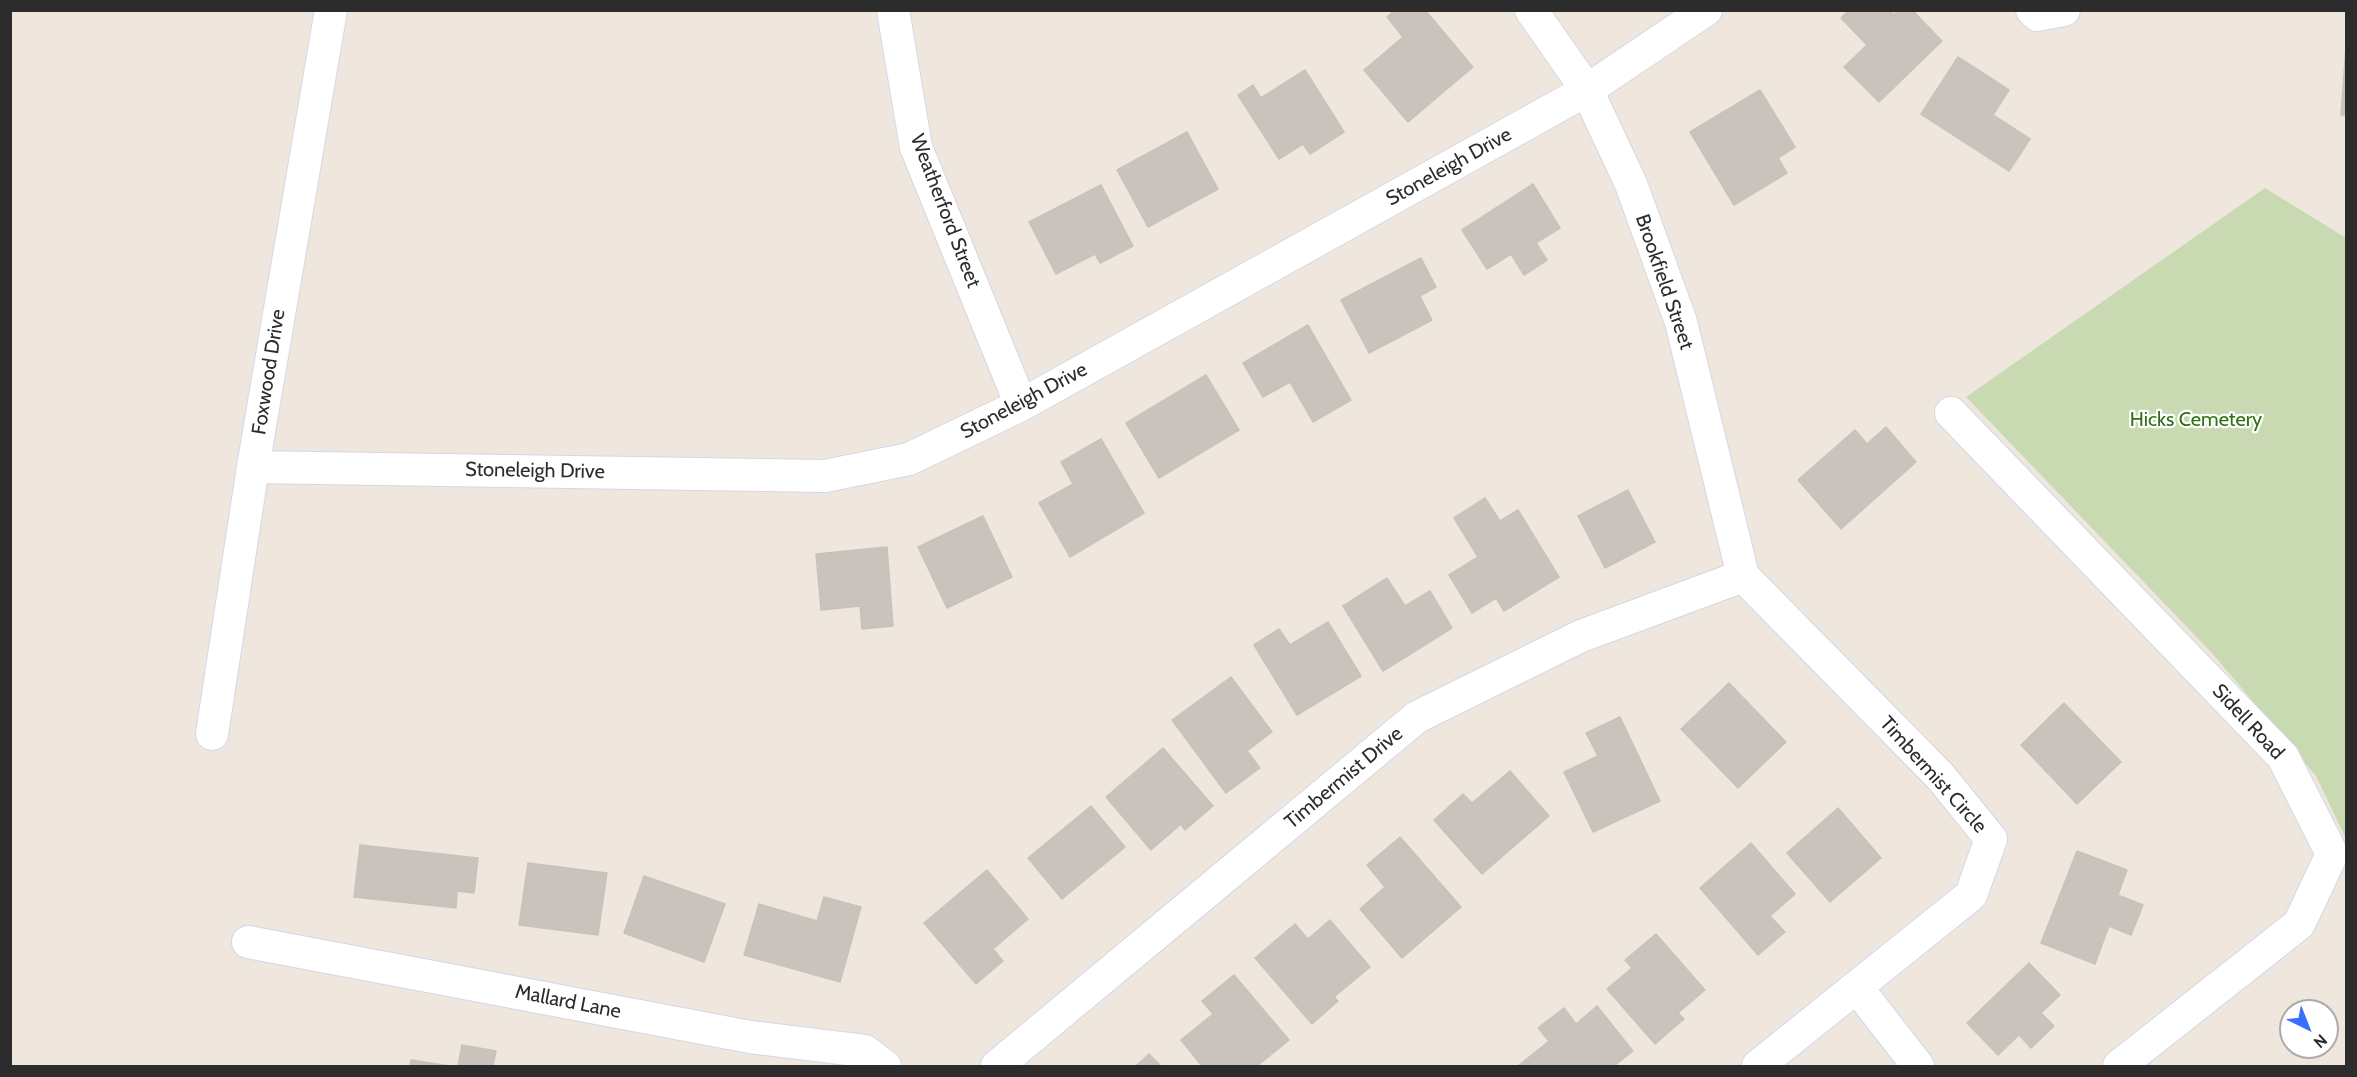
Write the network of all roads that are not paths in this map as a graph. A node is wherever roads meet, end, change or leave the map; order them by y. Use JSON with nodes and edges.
{"nodes":[{"id":1,"x":331,"y":10,"type":"edge"},
{"id":2,"x":893,"y":10,"type":"edge"},
{"id":3,"x":1531,"y":10,"type":"edge"},
{"id":4,"x":1706,"y":10,"type":"edge"},
{"id":5,"x":2032,"y":10,"type":"edge"},
{"id":6,"x":2064,"y":10,"type":"edge"},
{"id":7,"x":1587,"y":90,"type":"junction"},
{"id":8,"x":1021,"y":405,"type":"junction"},
{"id":9,"x":1951,"y":413,"type":"dead end"},
{"id":10,"x":253,"y":467,"type":"junction"},
{"id":11,"x":1743,"y":576,"type":"junction"},
{"id":12,"x":212,"y":734,"type":"dead end"},
{"id":13,"x":248,"y":942,"type":"dead end"},
{"id":14,"x":1858,"y":989,"type":"junction"},
{"id":15,"x":885,"y":1066,"type":"edge"},
{"id":16,"x":997,"y":1066,"type":"edge"},
{"id":17,"x":1758,"y":1066,"type":"edge"},
{"id":18,"x":1917,"y":1066,"type":"edge"},
{"id":19,"x":2119,"y":1066,"type":"edge"}],
"edges":[{"from":1,"to":10,"type":"street","name":"Foxwood Drive"},
{"from":2,"to":8,"type":"street","name":"Weatherford Street"},
{"from":3,"to":7,"type":"street","name":"Brookfield Street"},
{"from":4,"to":7,"type":"street","name":"Stoneleigh Drive"},
{"from":5,"to":6,"type":"street"},
{"from":7,"to":8,"type":"street","name":"Stoneleigh Drive"},
{"from":7,"to":11,"type":"street","name":"Brookfield Street"},
{"from":8,"to":10,"type":"street","name":"Stoneleigh Drive"},
{"from":9,"to":19,"type":"street","name":"Sidell Road"},
{"from":10,"to":12,"type":"street","name":"Foxwood Drive"},
{"from":11,"to":14,"type":"street","name":"Timbermist Circle"},
{"from":11,"to":16,"type":"street","name":"Timbermist Drive"},
{"from":13,"to":15,"type":"street","name":"Mallard Lane"},
{"from":14,"to":17,"type":"street","name":"Timbermist Circle"},
{"from":14,"to":18,"type":"street"}]}
